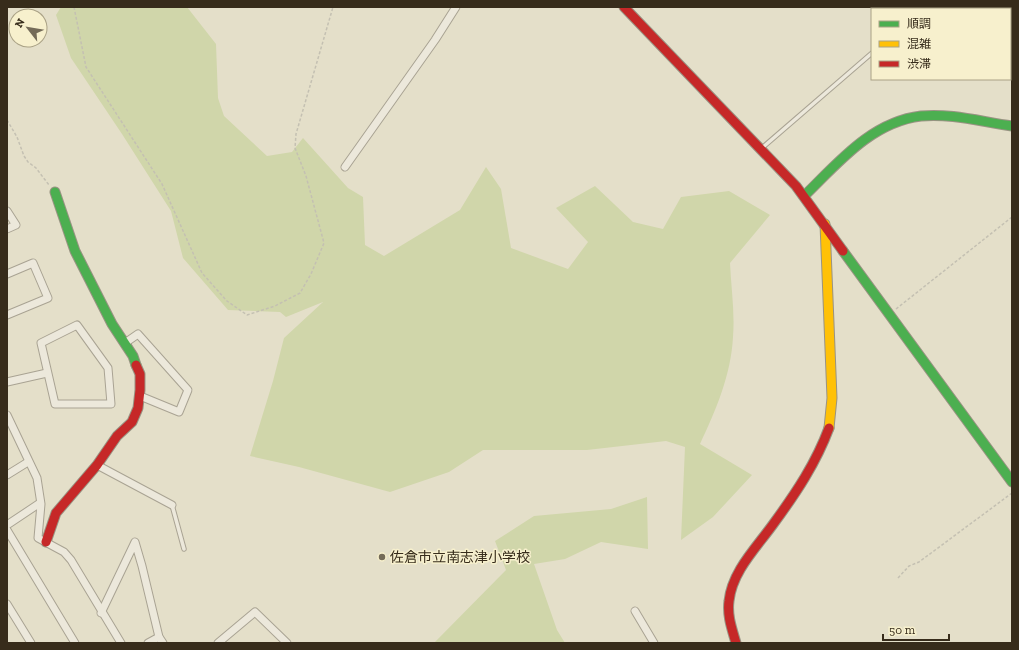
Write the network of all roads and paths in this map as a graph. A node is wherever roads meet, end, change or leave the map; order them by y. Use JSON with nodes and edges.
{"nodes":[{"id":1,"x":74,"y":7,"type":"edge"},
{"id":2,"x":333,"y":7,"type":"edge"},
{"id":3,"x":456,"y":7,"type":"edge"},
{"id":4,"x":624,"y":7,"type":"edge"},
{"id":5,"x":871,"y":54,"type":"edge"},
{"id":6,"x":7,"y":120,"type":"edge"},
{"id":7,"x":1012,"y":126,"type":"edge"},
{"id":8,"x":761,"y":149,"type":"junction"},
{"id":9,"x":345,"y":167,"type":"dead end"},
{"id":10,"x":55,"y":192,"type":"joint"},
{"id":11,"x":804,"y":196,"type":"junction"},
{"id":12,"x":7,"y":211,"type":"edge"},
{"id":13,"x":1012,"y":217,"type":"edge"},
{"id":14,"x":825,"y":224,"type":"junction"},
{"id":15,"x":7,"y":229,"type":"edge"},
{"id":16,"x":7,"y":274,"type":"edge"},
{"id":17,"x":890,"y":314,"type":"junction"},
{"id":18,"x":7,"y":315,"type":"edge"},
{"id":19,"x":125,"y":343,"type":"junction"},
{"id":20,"x":47,"y":373,"type":"junction"},
{"id":21,"x":7,"y":382,"type":"edge"},
{"id":22,"x":140,"y":396,"type":"junction"},
{"id":23,"x":7,"y":415,"type":"edge"},
{"id":24,"x":9,"y":426,"type":"edge"},
{"id":25,"x":28,"y":462,"type":"junction"},
{"id":26,"x":97,"y":466,"type":"junction"},
{"id":27,"x":7,"y":475,"type":"edge"},
{"id":28,"x":1012,"y":482,"type":"edge"},
{"id":29,"x":1012,"y":494,"type":"edge"},
{"id":30,"x":40,"y":503,"type":"junction"},
{"id":31,"x":172,"y":505,"type":"joint"},
{"id":32,"x":7,"y":525,"type":"edge"},
{"id":33,"x":7,"y":530,"type":"edge"},
{"id":34,"x":46,"y":542,"type":"junction"},
{"id":35,"x":184,"y":549,"type":"dead end"},
{"id":36,"x":898,"y":578,"type":"dead end"},
{"id":37,"x":7,"y":604,"type":"edge"},
{"id":38,"x":635,"y":611,"type":"dead end"},
{"id":39,"x":101,"y":613,"type":"junction"},
{"id":40,"x":161,"y":640,"type":"edge"},
{"id":41,"x":31,"y":643,"type":"edge"},
{"id":42,"x":75,"y":643,"type":"edge"},
{"id":43,"x":121,"y":643,"type":"edge"},
{"id":44,"x":148,"y":643,"type":"edge"},
{"id":45,"x":218,"y":643,"type":"edge"},
{"id":46,"x":287,"y":643,"type":"edge"},
{"id":47,"x":654,"y":643,"type":"edge"},
{"id":48,"x":736,"y":643,"type":"edge"}],
"edges":[{"from":1,"to":2,"type":"path"},
{"from":3,"to":9,"type":"street"},
{"from":4,"to":8,"type":"street"},
{"from":5,"to":8,"type":"lane"},
{"from":6,"to":10,"type":"path"},
{"from":7,"to":11,"type":"street"},
{"from":8,"to":11,"type":"street"},
{"from":10,"to":19,"type":"street"},
{"from":11,"to":14,"type":"street"},
{"from":12,"to":15,"type":"street"},
{"from":13,"to":17,"type":"path"},
{"from":14,"to":17,"type":"street"},
{"from":14,"to":48,"type":"street"},
{"from":16,"to":18,"type":"street"},
{"from":17,"to":28,"type":"street"},
{"from":19,"to":22,"type":"street"},
{"from":19,"to":22,"type":"street"},
{"from":20,"to":20,"type":"street"},
{"from":20,"to":21,"type":"street"},
{"from":22,"to":26,"type":"street"},
{"from":23,"to":24,"type":"street"},
{"from":24,"to":25,"type":"street"},
{"from":25,"to":27,"type":"street"},
{"from":25,"to":30,"type":"street"},
{"from":26,"to":31,"type":"street"},
{"from":26,"to":34,"type":"street"},
{"from":29,"to":36,"type":"path"},
{"from":30,"to":32,"type":"street"},
{"from":30,"to":34,"type":"street"},
{"from":31,"to":35,"type":"lane"},
{"from":33,"to":42,"type":"street"},
{"from":34,"to":39,"type":"street"},
{"from":37,"to":41,"type":"street"},
{"from":38,"to":47,"type":"street"},
{"from":39,"to":40,"type":"street"},
{"from":39,"to":43,"type":"street"},
{"from":40,"to":44,"type":"street"},
{"from":45,"to":46,"type":"street"}]}
